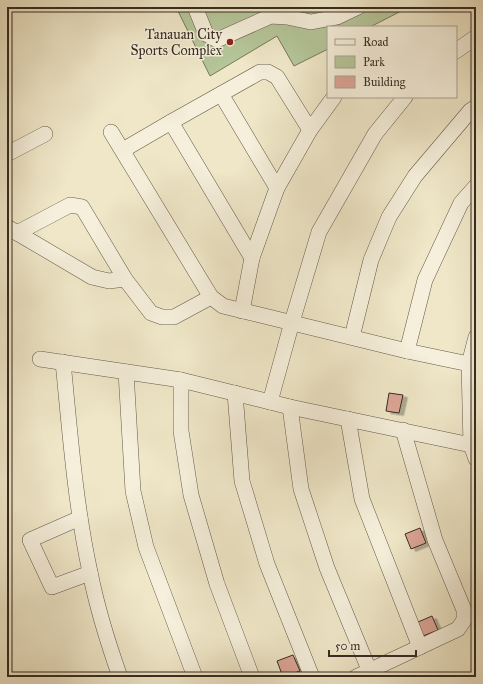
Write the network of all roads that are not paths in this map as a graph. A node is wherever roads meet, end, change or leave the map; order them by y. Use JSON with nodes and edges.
{"nodes":[{"id":1,"x":195,"y":7,"type":"edge"},
{"id":2,"x":358,"y":7,"type":"edge"},
{"id":3,"x":476,"y":37,"type":"edge"},
{"id":4,"x":457,"y":50,"type":"edge"},
{"id":5,"x":221,"y":94,"type":"junction"},
{"id":6,"x":333,"y":98,"type":"edge"},
{"id":7,"x":404,"y":98,"type":"edge"},
{"id":8,"x":476,"y":107,"type":"edge"},
{"id":9,"x":172,"y":122,"type":"junction"},
{"id":10,"x":310,"y":130,"type":"junction"},
{"id":11,"x":111,"y":132,"type":"dead end"},
{"id":12,"x":45,"y":134,"type":"dead end"},
{"id":13,"x":123,"y":150,"type":"junction"},
{"id":14,"x":7,"y":154,"type":"edge"},
{"id":15,"x":476,"y":186,"type":"edge"},
{"id":16,"x":277,"y":188,"type":"junction"},
{"id":17,"x":12,"y":230,"type":"edge"},
{"id":18,"x":252,"y":258,"type":"junction"},
{"id":19,"x":125,"y":279,"type":"junction"},
{"id":20,"x":211,"y":297,"type":"junction"},
{"id":21,"x":242,"y":310,"type":"junction"},
{"id":22,"x":292,"y":322,"type":"junction"},
{"id":23,"x":352,"y":337,"type":"junction"},
{"id":24,"x":476,"y":337,"type":"edge"},
{"id":25,"x":407,"y":351,"type":"junction"},
{"id":26,"x":40,"y":359,"type":"dead end"},
{"id":27,"x":63,"y":362,"type":"junction"},
{"id":28,"x":469,"y":364,"type":"junction"},
{"id":29,"x":126,"y":372,"type":"junction"},
{"id":30,"x":181,"y":380,"type":"junction"},
{"id":31,"x":235,"y":393,"type":"junction"},
{"id":32,"x":270,"y":402,"type":"junction"},
{"id":33,"x":290,"y":406,"type":"junction"},
{"id":34,"x":348,"y":419,"type":"junction"},
{"id":35,"x":402,"y":430,"type":"junction"},
{"id":36,"x":471,"y":445,"type":"junction"},
{"id":37,"x":476,"y":459,"type":"edge"},
{"id":38,"x":80,"y":518,"type":"junction"},
{"id":39,"x":90,"y":573,"type":"junction"},
{"id":40,"x":420,"y":647,"type":"junction"},
{"id":41,"x":366,"y":675,"type":"edge"},
{"id":42,"x":120,"y":677,"type":"edge"},
{"id":43,"x":195,"y":677,"type":"edge"},
{"id":44,"x":252,"y":677,"type":"edge"},
{"id":45,"x":312,"y":677,"type":"edge"}],
"edges":[{"from":1,"to":2,"type":"street"},
{"from":3,"to":4,"type":"street"},
{"from":5,"to":9,"type":"street"},
{"from":5,"to":10,"type":"street"},
{"from":5,"to":16,"type":"street"},
{"from":6,"to":10,"type":"street"},
{"from":7,"to":22,"type":"street"},
{"from":8,"to":23,"type":"street"},
{"from":9,"to":13,"type":"street"},
{"from":9,"to":18,"type":"street"},
{"from":10,"to":16,"type":"street"},
{"from":11,"to":13,"type":"street"},
{"from":12,"to":14,"type":"street"},
{"from":13,"to":20,"type":"street"},
{"from":15,"to":25,"type":"street"},
{"from":16,"to":18,"type":"street"},
{"from":17,"to":19,"type":"street"},
{"from":17,"to":19,"type":"street"},
{"from":18,"to":21,"type":"street"},
{"from":19,"to":20,"type":"street"},
{"from":20,"to":21,"type":"street"},
{"from":21,"to":22,"type":"street"},
{"from":22,"to":23,"type":"street"},
{"from":22,"to":32,"type":"street"},
{"from":23,"to":25,"type":"street"},
{"from":24,"to":28,"type":"street"},
{"from":25,"to":28,"type":"street"},
{"from":26,"to":27,"type":"street"},
{"from":27,"to":29,"type":"street"},
{"from":27,"to":38,"type":"street"},
{"from":28,"to":36,"type":"street"},
{"from":29,"to":30,"type":"street"},
{"from":29,"to":43,"type":"street"},
{"from":30,"to":31,"type":"street"},
{"from":30,"to":44,"type":"street"},
{"from":31,"to":32,"type":"street"},
{"from":31,"to":45,"type":"street"},
{"from":32,"to":33,"type":"street"},
{"from":33,"to":34,"type":"street"},
{"from":33,"to":41,"type":"street"},
{"from":34,"to":35,"type":"street"},
{"from":34,"to":40,"type":"street"},
{"from":35,"to":36,"type":"street"},
{"from":35,"to":40,"type":"street"},
{"from":36,"to":37,"type":"street"},
{"from":38,"to":39,"type":"street"},
{"from":38,"to":39,"type":"street"},
{"from":39,"to":42,"type":"street"},
{"from":40,"to":41,"type":"street"}]}
